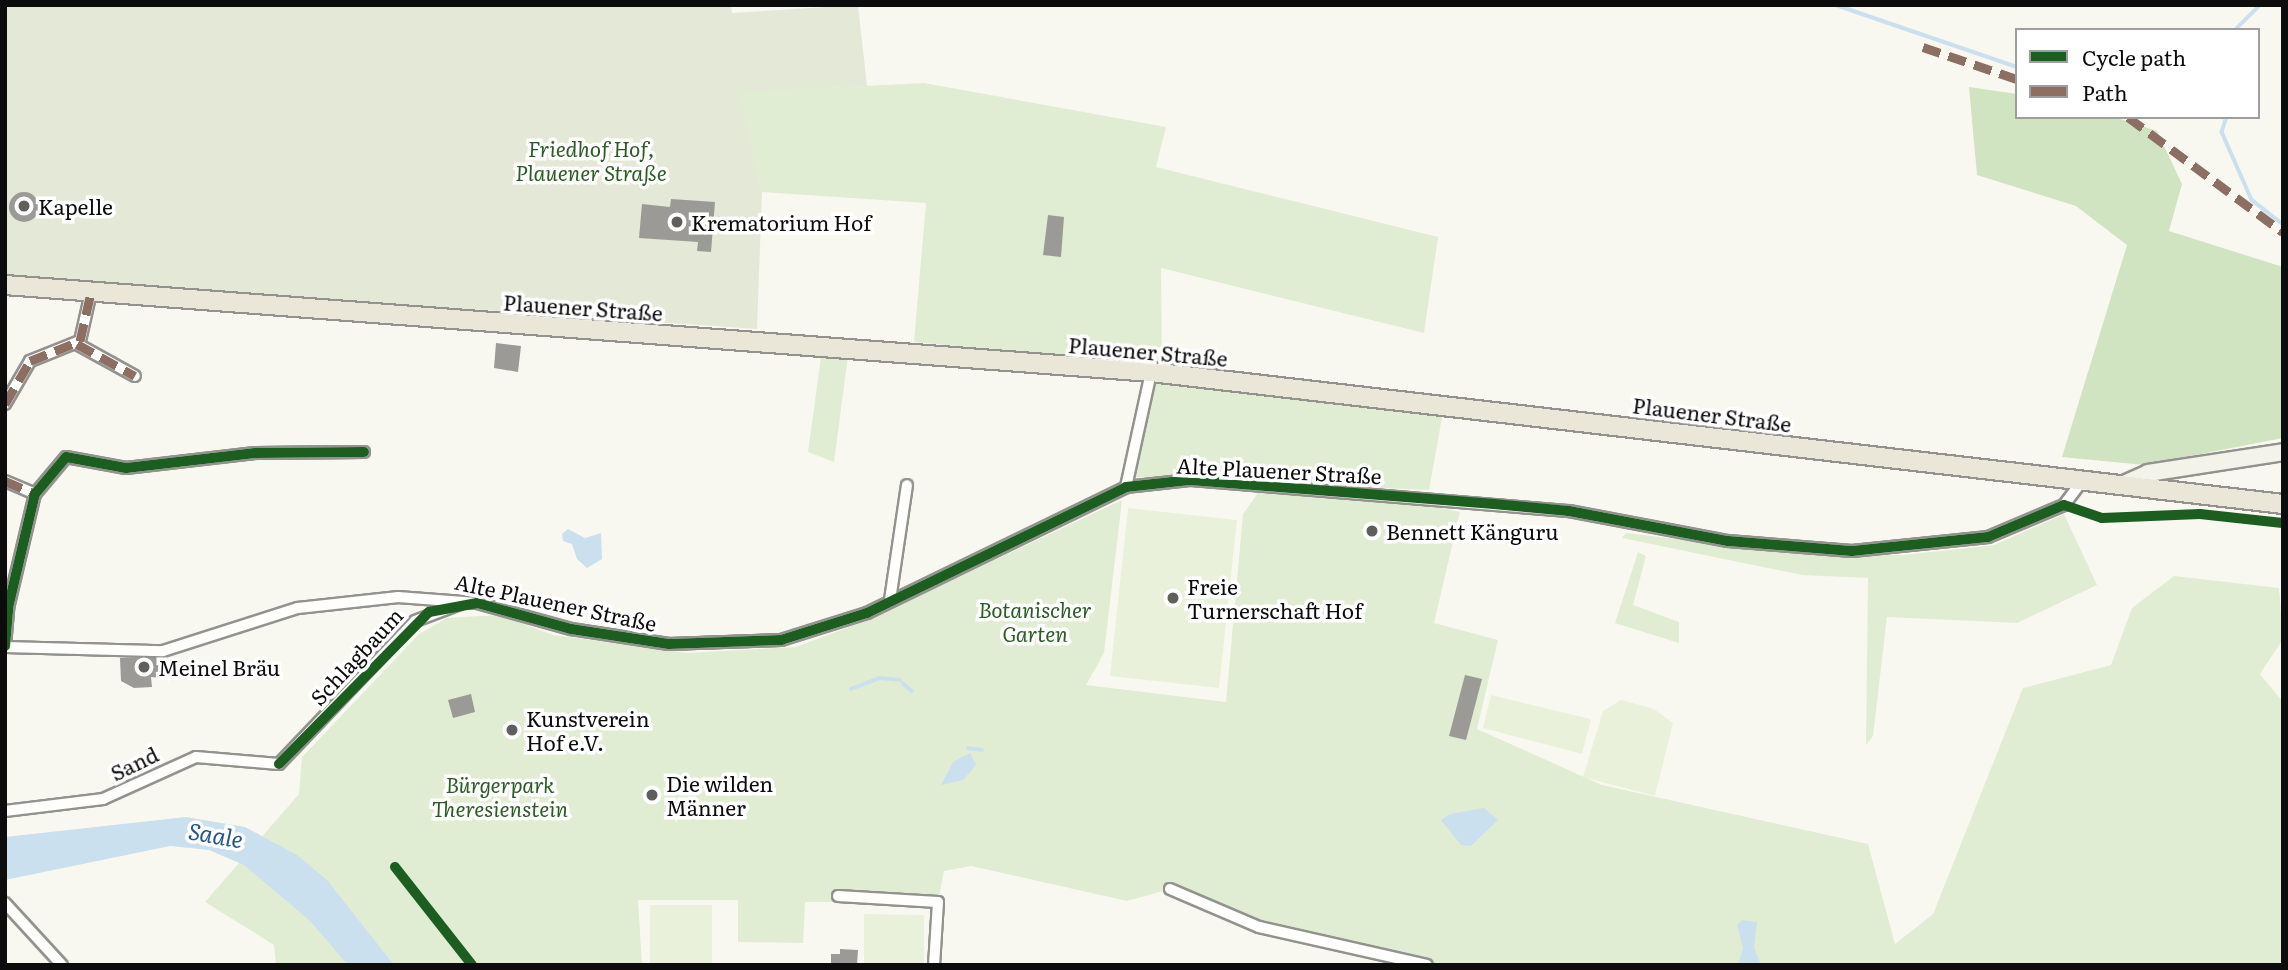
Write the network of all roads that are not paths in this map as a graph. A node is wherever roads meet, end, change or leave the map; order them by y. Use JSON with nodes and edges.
{"nodes":[{"id":1,"x":5,"y":285,"type":"edge"},
{"id":2,"x":91,"y":292,"type":"junction"},
{"id":3,"x":77,"y":344,"type":"junction"},
{"id":4,"x":1151,"y":372,"type":"junction"},
{"id":5,"x":135,"y":376,"type":"dead end"},
{"id":6,"x":5,"y":404,"type":"edge"},
{"id":7,"x":364,"y":452,"type":"dead end"},
{"id":8,"x":2283,"y":452,"type":"edge"},
{"id":9,"x":2083,"y":480,"type":"junction"},
{"id":10,"x":5,"y":481,"type":"edge"},
{"id":11,"x":2126,"y":483,"type":"junction"},
{"id":12,"x":907,"y":485,"type":"dead end"},
{"id":13,"x":1126,"y":487,"type":"junction"},
{"id":14,"x":35,"y":494,"type":"junction"},
{"id":15,"x":2283,"y":504,"type":"edge"},
{"id":16,"x":890,"y":600,"type":"junction"},
{"id":17,"x":477,"y":603,"type":"junction"},
{"id":18,"x":7,"y":608,"type":"edge"},
{"id":19,"x":5,"y":647,"type":"edge"},
{"id":20,"x":279,"y":764,"type":"joint"},
{"id":21,"x":5,"y":811,"type":"edge"},
{"id":22,"x":1170,"y":889,"type":"dead end"},
{"id":23,"x":838,"y":896,"type":"dead end"},
{"id":24,"x":5,"y":903,"type":"edge"},
{"id":25,"x":62,"y":965,"type":"edge"},
{"id":26,"x":934,"y":965,"type":"edge"},
{"id":27,"x":1427,"y":965,"type":"edge"}],
"edges":[{"from":1,"to":2,"type":"main road","name":"Plauener Straße"},
{"from":2,"to":3,"type":"street"},
{"from":2,"to":4,"type":"main road","name":"Plauener Straße"},
{"from":3,"to":5,"type":"street"},
{"from":3,"to":6,"type":"street"},
{"from":4,"to":9,"type":"main road","name":"Plauener Straße"},
{"from":4,"to":13,"type":"street"},
{"from":7,"to":14,"type":"street"},
{"from":8,"to":11,"type":"street"},
{"from":9,"to":11,"type":"main road","name":"Plauener Straße"},
{"from":9,"to":13,"type":"street","name":"Alte Plauener Straße"},
{"from":10,"to":14,"type":"street"},
{"from":11,"to":15,"type":"main road","name":"Plauener Straße"},
{"from":12,"to":16,"type":"street"},
{"from":13,"to":16,"type":"street","name":"Alte Plauener Straße"},
{"from":14,"to":18,"type":"street"},
{"from":16,"to":17,"type":"street","name":"Alte Plauener Straße"},
{"from":17,"to":19,"type":"street","name":"Alte Plauener Straße"},
{"from":17,"to":20,"type":"street","name":"Schlagbaum"},
{"from":18,"to":19,"type":"street"},
{"from":20,"to":21,"type":"street","name":"Sand"},
{"from":22,"to":27,"type":"street"},
{"from":23,"to":26,"type":"street"},
{"from":24,"to":25,"type":"street"}]}
